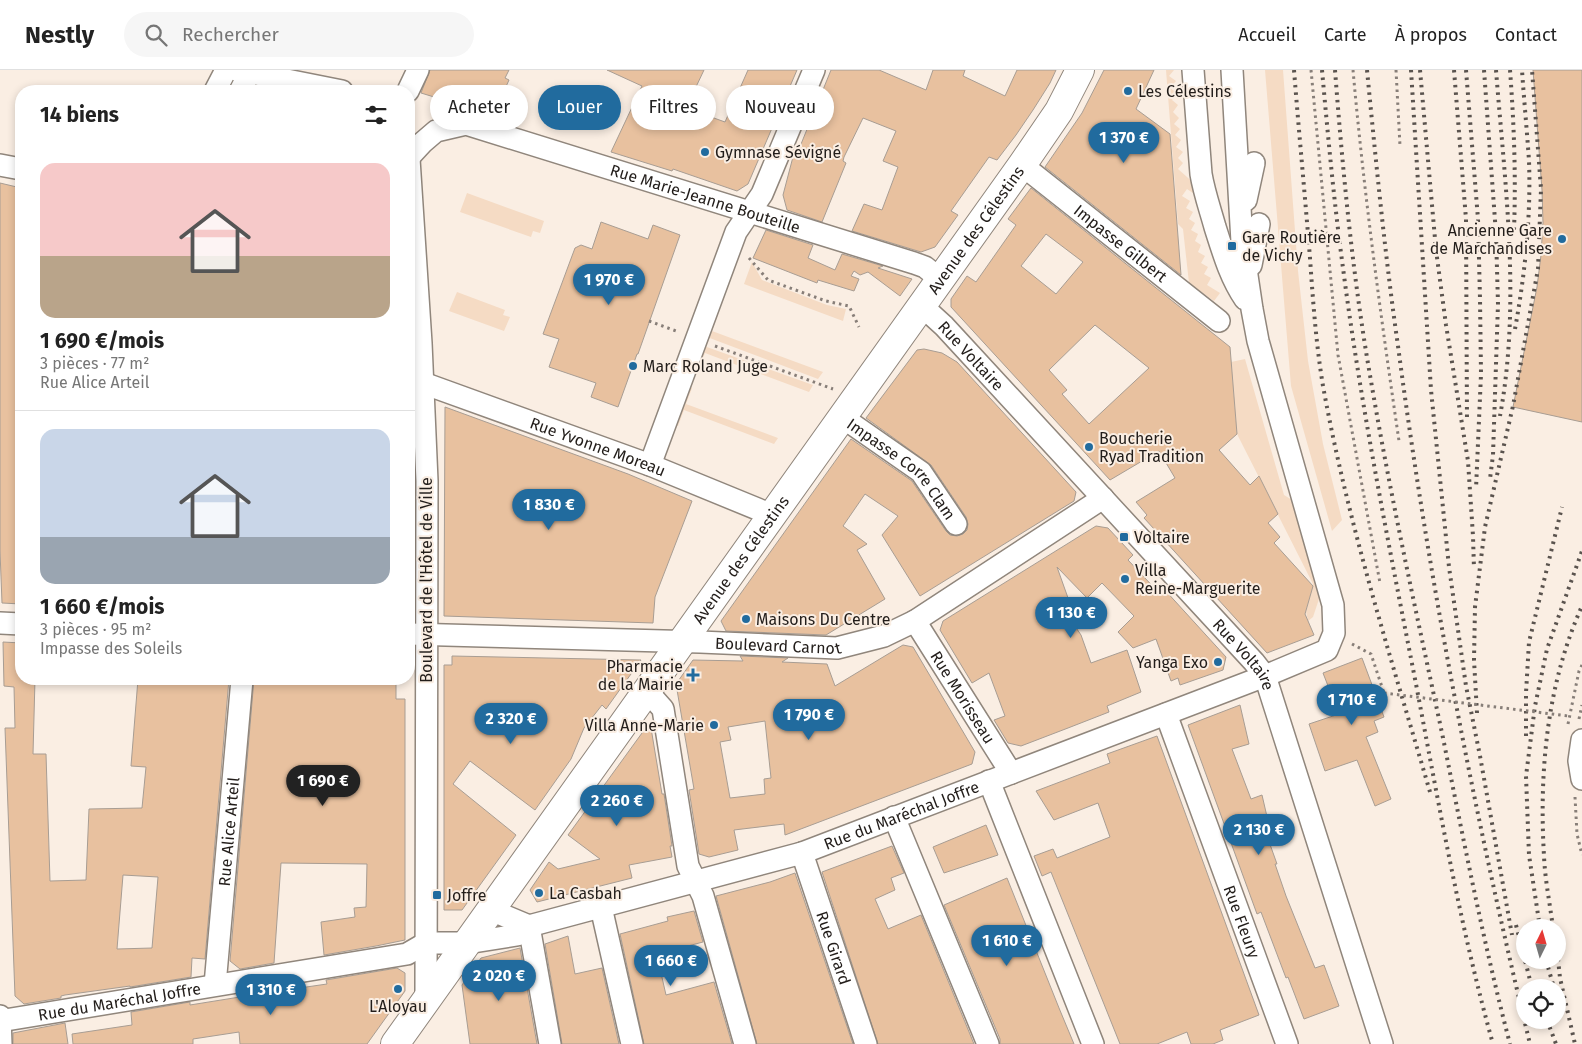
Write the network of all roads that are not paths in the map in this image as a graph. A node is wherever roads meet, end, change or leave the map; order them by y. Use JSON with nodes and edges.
{"nodes":[{"id":1,"x":226,"y":70,"type":"edge"},
{"id":2,"x":418,"y":70,"type":"edge"},
{"id":3,"x":814,"y":70,"type":"edge"},
{"id":4,"x":1080,"y":70,"type":"edge"},
{"id":5,"x":1193,"y":70,"type":"edge"},
{"id":6,"x":1232,"y":70,"type":"edge"},
{"id":7,"x":1240,"y":70,"type":"edge"},
{"id":8,"x":246,"y":71,"type":"edge"},
{"id":9,"x":218,"y":85,"type":"edge"},
{"id":10,"x":242,"y":85,"type":"edge"},
{"id":11,"x":313,"y":85,"type":"edge"},
{"id":12,"x":411,"y":85,"type":"edge"},
{"id":13,"x":1242,"y":105,"type":"junction"},
{"id":14,"x":415,"y":151,"type":"edge"},
{"id":15,"x":0,"y":165,"type":"edge"},
{"id":16,"x":1022,"y":165,"type":"junction"},
{"id":17,"x":15,"y":169,"type":"edge"},
{"id":18,"x":751,"y":212,"type":"junction"},
{"id":19,"x":940,"y":279,"type":"junction"},
{"id":20,"x":415,"y":283,"type":"edge"},
{"id":21,"x":922,"y":306,"type":"junction"},
{"id":22,"x":1252,"y":309,"type":"junction"},
{"id":23,"x":1219,"y":321,"type":"dead end"},
{"id":24,"x":423,"y":383,"type":"junction"},
{"id":25,"x":842,"y":416,"type":"junction"},
{"id":26,"x":650,"y":465,"type":"junction"},
{"id":27,"x":418,"y":478,"type":"edge"},
{"id":28,"x":1103,"y":498,"type":"junction"},
{"id":29,"x":772,"y":515,"type":"junction"},
{"id":30,"x":956,"y":524,"type":"dead end"},
{"id":31,"x":915,"y":621,"type":"junction"},
{"id":32,"x":0,"y":623,"type":"edge"},
{"id":33,"x":15,"y":624,"type":"edge"},
{"id":34,"x":418,"y":635,"type":"edge"},
{"id":35,"x":682,"y":642,"type":"junction"},
{"id":36,"x":1265,"y":676,"type":"junction"},
{"id":37,"x":241,"y":685,"type":"edge"},
{"id":38,"x":647,"y":691,"type":"junction"},
{"id":39,"x":1166,"y":714,"type":"junction"},
{"id":40,"x":1582,"y":740,"type":"edge"},
{"id":41,"x":1011,"y":773,"type":"junction"},
{"id":42,"x":1582,"y":779,"type":"edge"},
{"id":43,"x":989,"y":781,"type":"junction"},
{"id":44,"x":894,"y":817,"type":"junction"},
{"id":45,"x":802,"y":852,"type":"junction"},
{"id":46,"x":697,"y":881,"type":"junction"},
{"id":47,"x":601,"y":907,"type":"junction"},
{"id":48,"x":491,"y":910,"type":"junction"},
{"id":49,"x":529,"y":926,"type":"junction"},
{"id":50,"x":426,"y":943,"type":"junction"},
{"id":51,"x":467,"y":944,"type":"junction"},
{"id":52,"x":215,"y":985,"type":"junction"},
{"id":53,"x":426,"y":1001,"type":"junction"},
{"id":54,"x":0,"y":1016,"type":"edge"},
{"id":55,"x":0,"y":1021,"type":"edge"},
{"id":56,"x":1,"y":1044,"type":"edge"},
{"id":57,"x":395,"y":1044,"type":"edge"},
{"id":58,"x":550,"y":1044,"type":"edge"},
{"id":59,"x":632,"y":1044,"type":"edge"},
{"id":60,"x":744,"y":1044,"type":"edge"},
{"id":61,"x":866,"y":1044,"type":"edge"},
{"id":62,"x":988,"y":1044,"type":"edge"},
{"id":63,"x":1093,"y":1044,"type":"edge"},
{"id":64,"x":1287,"y":1044,"type":"edge"},
{"id":65,"x":1382,"y":1044,"type":"edge"}],
"edges":[{"from":1,"to":9,"type":"street"},
{"from":2,"to":12,"type":"street"},
{"from":3,"to":18,"type":"street"},
{"from":4,"to":16,"type":"main road","name":"Avenue des Célestins"},
{"from":5,"to":22,"type":"street"},
{"from":6,"to":13,"type":"street"},
{"from":7,"to":13,"type":"street"},
{"from":8,"to":10,"type":"street"},
{"from":8,"to":11,"type":"street"},
{"from":13,"to":22,"type":"street","name":"Rue du Maréchal Joffre"},
{"from":14,"to":18,"type":"street","name":"Rue Marie-Jeanne Bouteille"},
{"from":15,"to":17,"type":"street"},
{"from":16,"to":19,"type":"main road","name":"Avenue des Célestins"},
{"from":16,"to":23,"type":"street","name":"Impasse Gilbert"},
{"from":18,"to":19,"type":"street","name":"Rue Marie-Jeanne Bouteille"},
{"from":18,"to":26,"type":"street"},
{"from":19,"to":21,"type":"main road","name":"Avenue des Célestins"},
{"from":20,"to":24,"type":"street","name":"Boulevard de l'Hôtel de Ville"},
{"from":21,"to":25,"type":"main road","name":"Avenue des Célestins"},
{"from":21,"to":28,"type":"street","name":"Rue Voltaire"},
{"from":22,"to":36,"type":"street","name":"Rue du Maréchal Joffre"},
{"from":24,"to":26,"type":"street","name":"Rue Yvonne Moreau"},
{"from":24,"to":27,"type":"street","name":"Boulevard de l'Hôtel de Ville"},
{"from":25,"to":29,"type":"main road","name":"Avenue des Célestins"},
{"from":25,"to":30,"type":"street","name":"Impasse Corre Clam"},
{"from":26,"to":29,"type":"street","name":"Rue Yvonne Moreau"},
{"from":27,"to":34,"type":"street","name":"Boulevard de l'Hôtel de Ville"},
{"from":28,"to":31,"type":"street","name":"Boulevard Carnot"},
{"from":28,"to":36,"type":"street","name":"Rue Voltaire"},
{"from":29,"to":35,"type":"main road","name":"Avenue des Célestins"},
{"from":31,"to":35,"type":"street","name":"Boulevard Carnot"},
{"from":31,"to":41,"type":"street","name":"Rue Morisseau"},
{"from":32,"to":33,"type":"street"},
{"from":34,"to":35,"type":"street","name":"Boulevard Carnot"},
{"from":34,"to":50,"type":"street","name":"Boulevard de l'Hôtel de Ville"},
{"from":35,"to":38,"type":"main road","name":"Avenue des Célestins"},
{"from":36,"to":39,"type":"street","name":"Rue du Maréchal Joffre"},
{"from":36,"to":65,"type":"street","name":"Rue Voltaire"},
{"from":37,"to":52,"type":"street","name":"Rue Alice Arteil"},
{"from":38,"to":46,"type":"street"},
{"from":38,"to":48,"type":"main road","name":"Avenue des Célestins"},
{"from":39,"to":41,"type":"street","name":"Rue du Maréchal Joffre"},
{"from":39,"to":64,"type":"street","name":"Rue Fleury"},
{"from":40,"to":42,"type":"street"},
{"from":41,"to":43,"type":"street","name":"Rue du Maréchal Joffre"},
{"from":43,"to":44,"type":"street","name":"Rue du Maréchal Joffre"},
{"from":43,"to":63,"type":"street"},
{"from":44,"to":45,"type":"street","name":"Rue du Maréchal Joffre"},
{"from":44,"to":62,"type":"street"},
{"from":45,"to":46,"type":"street","name":"Rue du Maréchal Joffre"},
{"from":45,"to":61,"type":"street","name":"Rue Girard"},
{"from":46,"to":47,"type":"street","name":"Rue du Maréchal Joffre"},
{"from":46,"to":60,"type":"street"},
{"from":47,"to":49,"type":"street","name":"Rue du Maréchal Joffre"},
{"from":47,"to":59,"type":"street"},
{"from":48,"to":49,"type":"street"},
{"from":48,"to":51,"type":"main road","name":"Avenue des Célestins"},
{"from":49,"to":51,"type":"street","name":"Rue du Maréchal Joffre"},
{"from":49,"to":58,"type":"street"},
{"from":50,"to":51,"type":"street","name":"Rue du Maréchal Joffre"},
{"from":50,"to":52,"type":"street","name":"Rue du Maréchal Joffre"},
{"from":50,"to":53,"type":"street","name":"Boulevard de l'Hôtel de Ville"},
{"from":51,"to":53,"type":"main road","name":"Avenue des Célestins"},
{"from":52,"to":55,"type":"street","name":"Rue du Maréchal Joffre"},
{"from":53,"to":57,"type":"main road","name":"Avenue des Célestins"},
{"from":54,"to":55,"type":"street"},
{"from":55,"to":56,"type":"street"}]}
